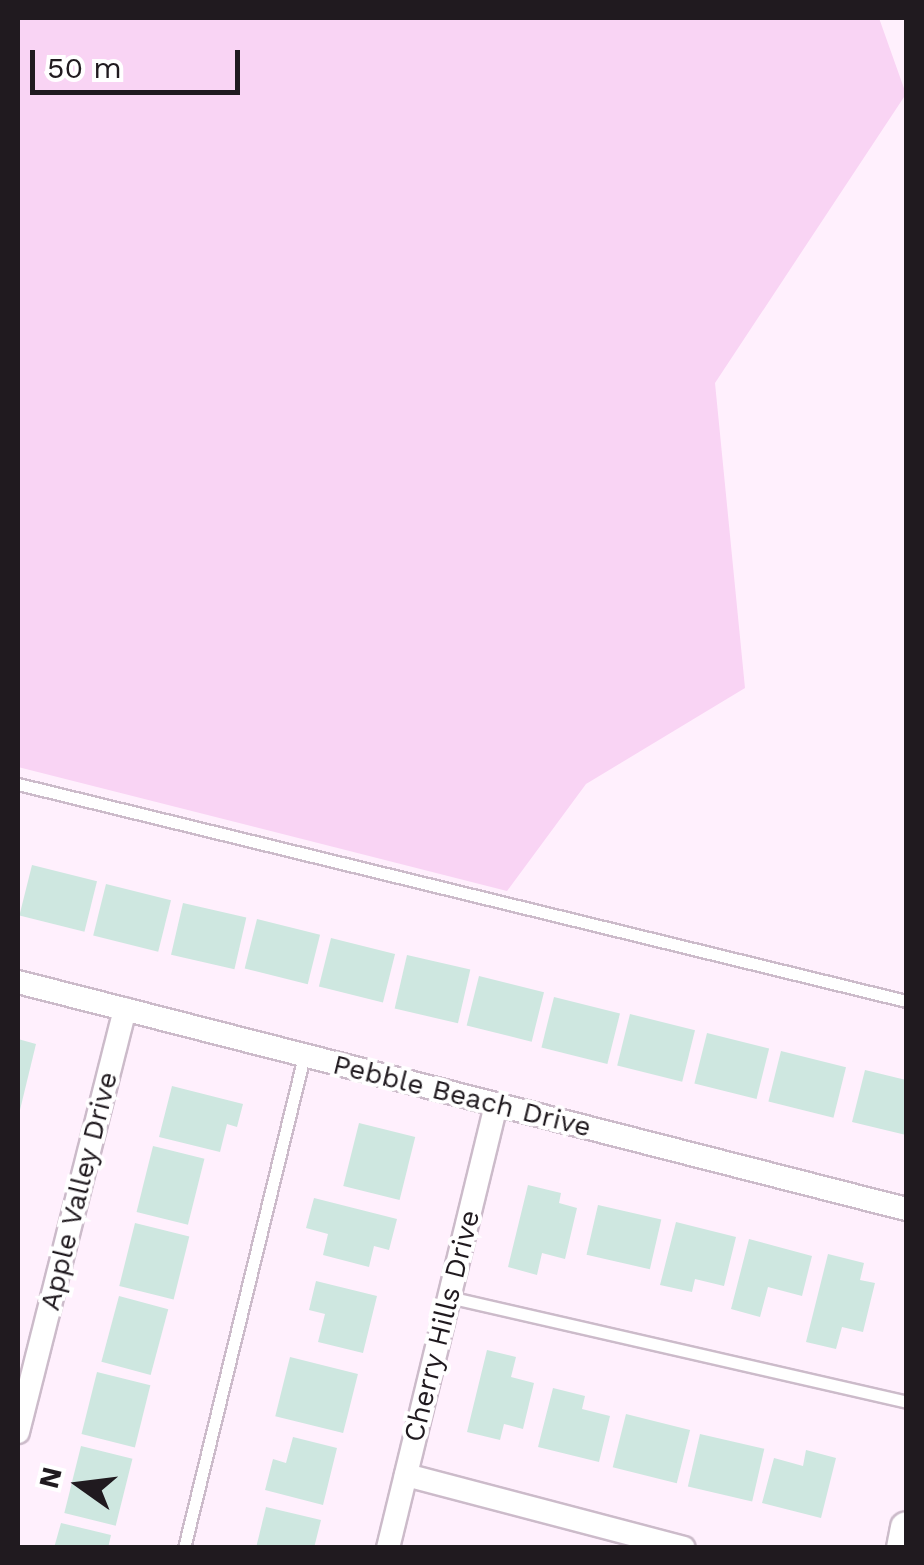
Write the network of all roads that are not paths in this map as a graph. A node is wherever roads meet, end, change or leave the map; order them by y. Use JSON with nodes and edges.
{"nodes":[{"id":1,"x":18,"y":784,"type":"edge"},
{"id":2,"x":18,"y":982,"type":"edge"},
{"id":3,"x":906,"y":1001,"type":"edge"},
{"id":4,"x":125,"y":1009,"type":"junction"},
{"id":5,"x":304,"y":1056,"type":"junction"},
{"id":6,"x":496,"y":1105,"type":"junction"},
{"id":7,"x":906,"y":1209,"type":"edge"},
{"id":8,"x":449,"y":1297,"type":"junction"},
{"id":9,"x":906,"y":1402,"type":"edge"},
{"id":10,"x":18,"y":1432,"type":"edge"},
{"id":11,"x":406,"y":1475,"type":"junction"},
{"id":12,"x":906,"y":1526,"type":"edge"},
{"id":13,"x":184,"y":1548,"type":"edge"},
{"id":14,"x":388,"y":1548,"type":"edge"},
{"id":15,"x":684,"y":1548,"type":"edge"},
{"id":16,"x":902,"y":1548,"type":"edge"}],
"edges":[{"from":1,"to":3,"type":"lane"},
{"from":2,"to":4,"type":"street","name":"Pebble Beach Drive"},
{"from":4,"to":5,"type":"street","name":"Pebble Beach Drive"},
{"from":4,"to":10,"type":"street","name":"Apple Valley Drive"},
{"from":5,"to":6,"type":"street","name":"Pebble Beach Drive"},
{"from":5,"to":13,"type":"lane"},
{"from":6,"to":7,"type":"street","name":"Pebble Beach Drive"},
{"from":6,"to":8,"type":"street","name":"Cherry Hills Drive"},
{"from":8,"to":9,"type":"lane"},
{"from":8,"to":11,"type":"street","name":"Cherry Hills Drive"},
{"from":11,"to":14,"type":"street","name":"Cherry Hills Drive"},
{"from":11,"to":15,"type":"street"},
{"from":12,"to":16,"type":"street"}]}
